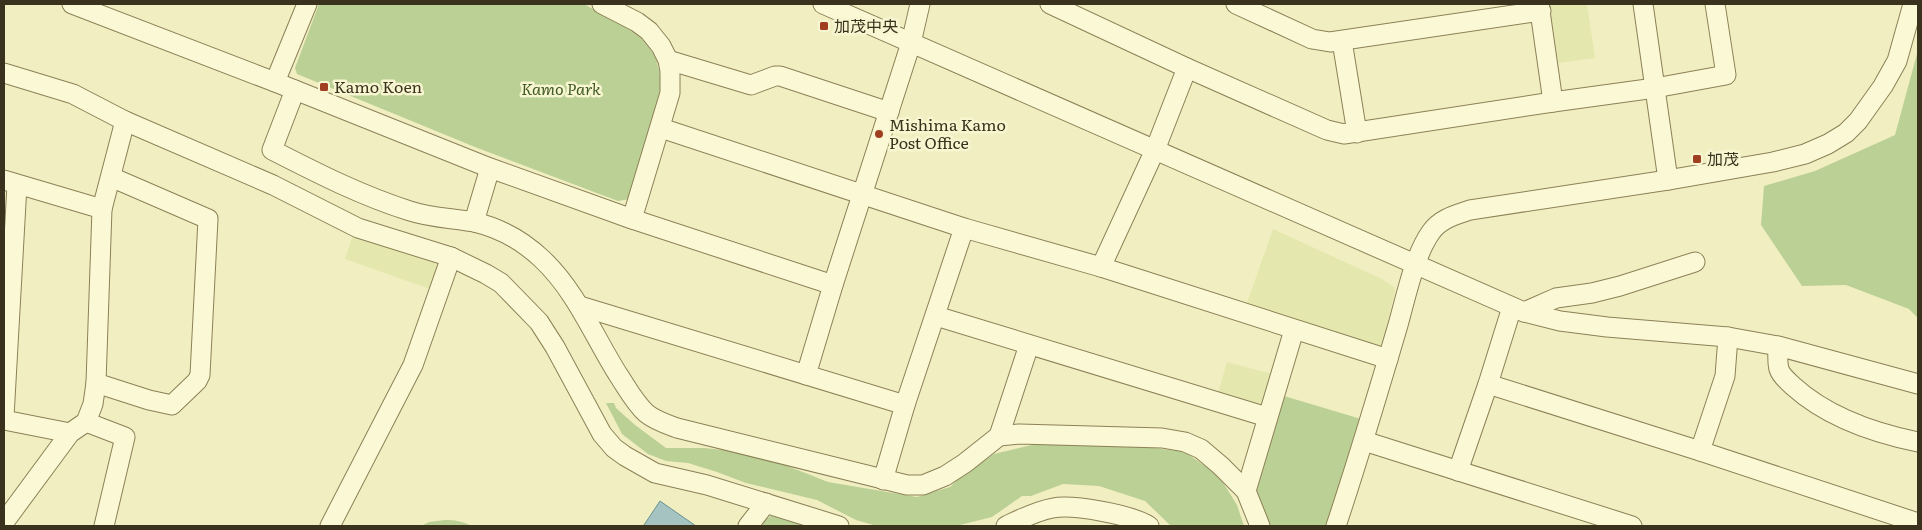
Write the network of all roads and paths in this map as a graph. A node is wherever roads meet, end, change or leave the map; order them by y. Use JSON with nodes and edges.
{"nodes":[{"id":1,"x":72,"y":4,"type":"edge"},
{"id":2,"x":307,"y":4,"type":"edge"},
{"id":3,"x":602,"y":4,"type":"edge"},
{"id":4,"x":823,"y":4,"type":"edge"},
{"id":5,"x":920,"y":4,"type":"edge"},
{"id":6,"x":1050,"y":4,"type":"edge"},
{"id":7,"x":1236,"y":4,"type":"edge"},
{"id":8,"x":1643,"y":4,"type":"edge"},
{"id":9,"x":1715,"y":4,"type":"edge"},
{"id":10,"x":1912,"y":4,"type":"edge"},
{"id":11,"x":1540,"y":7,"type":"edge"},
{"id":12,"x":1342,"y":41,"type":"junction"},
{"id":13,"x":910,"y":43,"type":"junction"},
{"id":14,"x":668,"y":60,"type":"junction"},
{"id":15,"x":1187,"y":68,"type":"junction"},
{"id":16,"x":4,"y":73,"type":"edge"},
{"id":17,"x":275,"y":82,"type":"junction"},
{"id":18,"x":1655,"y":88,"type":"junction"},
{"id":19,"x":295,"y":90,"type":"junction"},
{"id":20,"x":1553,"y":102,"type":"junction"},
{"id":21,"x":889,"y":112,"type":"junction"},
{"id":22,"x":125,"y":121,"type":"junction"},
{"id":23,"x":660,"y":128,"type":"junction"},
{"id":24,"x":1356,"y":133,"type":"junction"},
{"id":25,"x":1154,"y":150,"type":"junction"},
{"id":26,"x":490,"y":168,"type":"junction"},
{"id":27,"x":111,"y":177,"type":"junction"},
{"id":28,"x":1668,"y":180,"type":"junction"},
{"id":29,"x":11,"y":182,"type":"edge"},
{"id":30,"x":863,"y":195,"type":"junction"},
{"id":31,"x":102,"y":209,"type":"junction"},
{"id":32,"x":632,"y":219,"type":"junction"},
{"id":33,"x":474,"y":222,"type":"junction"},
{"id":34,"x":964,"y":228,"type":"junction"},
{"id":35,"x":451,"y":257,"type":"junction"},
{"id":36,"x":1696,"y":262,"type":"dead end"},
{"id":37,"x":1415,"y":265,"type":"junction"},
{"id":38,"x":1101,"y":267,"type":"junction"},
{"id":39,"x":833,"y":285,"type":"junction"},
{"id":40,"x":580,"y":306,"type":"junction"},
{"id":41,"x":1518,"y":310,"type":"junction"},
{"id":42,"x":936,"y":316,"type":"junction"},
{"id":43,"x":1294,"y":330,"type":"junction"},
{"id":44,"x":1728,"y":337,"type":"junction"},
{"id":45,"x":1030,"y":345,"type":"junction"},
{"id":46,"x":1778,"y":346,"type":"junction"},
{"id":47,"x":1388,"y":359,"type":"junction"},
{"id":48,"x":806,"y":375,"type":"junction"},
{"id":49,"x":96,"y":383,"type":"junction"},
{"id":50,"x":1488,"y":384,"type":"junction"},
{"id":51,"x":1918,"y":384,"type":"edge"},
{"id":52,"x":904,"y":405,"type":"junction"},
{"id":53,"x":1268,"y":417,"type":"junction"},
{"id":54,"x":4,"y":419,"type":"edge"},
{"id":55,"x":86,"y":422,"type":"junction"},
{"id":56,"x":70,"y":433,"type":"junction"},
{"id":57,"x":999,"y":436,"type":"junction"},
{"id":58,"x":1364,"y":441,"type":"junction"},
{"id":59,"x":1918,"y":442,"type":"edge"},
{"id":60,"x":1700,"y":451,"type":"junction"},
{"id":61,"x":1458,"y":471,"type":"junction"},
{"id":62,"x":883,"y":480,"type":"junction"},
{"id":63,"x":1246,"y":491,"type":"junction"},
{"id":64,"x":766,"y":503,"type":"junction"},
{"id":65,"x":5,"y":522,"type":"edge"},
{"id":66,"x":1918,"y":523,"type":"edge"},
{"id":67,"x":104,"y":526,"type":"edge"},
{"id":68,"x":330,"y":526,"type":"edge"},
{"id":69,"x":748,"y":526,"type":"edge"},
{"id":70,"x":839,"y":526,"type":"edge"},
{"id":71,"x":1006,"y":526,"type":"edge"},
{"id":72,"x":1149,"y":526,"type":"edge"},
{"id":73,"x":1260,"y":526,"type":"edge"},
{"id":74,"x":1336,"y":526,"type":"edge"},
{"id":75,"x":1632,"y":526,"type":"edge"}],
"edges":[{"from":1,"to":17,"type":"street"},
{"from":2,"to":17,"type":"street"},
{"from":3,"to":14,"type":"street"},
{"from":4,"to":13,"type":"street"},
{"from":5,"to":13,"type":"street"},
{"from":6,"to":15,"type":"street"},
{"from":7,"to":12,"type":"street"},
{"from":8,"to":18,"type":"street"},
{"from":9,"to":18,"type":"street"},
{"from":10,"to":28,"type":"street"},
{"from":11,"to":12,"type":"street"},
{"from":11,"to":20,"type":"street"},
{"from":12,"to":24,"type":"street"},
{"from":13,"to":21,"type":"street"},
{"from":13,"to":25,"type":"street"},
{"from":14,"to":21,"type":"street"},
{"from":14,"to":23,"type":"street"},
{"from":15,"to":24,"type":"street"},
{"from":15,"to":25,"type":"street"},
{"from":16,"to":22,"type":"street"},
{"from":17,"to":19,"type":"street"},
{"from":18,"to":20,"type":"street"},
{"from":18,"to":28,"type":"street"},
{"from":19,"to":26,"type":"street"},
{"from":19,"to":33,"type":"street"},
{"from":20,"to":24,"type":"street"},
{"from":21,"to":30,"type":"street"},
{"from":22,"to":27,"type":"street"},
{"from":22,"to":35,"type":"street"},
{"from":23,"to":30,"type":"street"},
{"from":23,"to":32,"type":"street"},
{"from":25,"to":37,"type":"street"},
{"from":25,"to":38,"type":"street"},
{"from":26,"to":32,"type":"street"},
{"from":26,"to":33,"type":"street"},
{"from":27,"to":31,"type":"street"},
{"from":27,"to":49,"type":"street"},
{"from":28,"to":37,"type":"street"},
{"from":29,"to":31,"type":"street"},
{"from":29,"to":54,"type":"street"},
{"from":30,"to":34,"type":"street"},
{"from":30,"to":39,"type":"street"},
{"from":31,"to":49,"type":"street"},
{"from":32,"to":39,"type":"street"},
{"from":33,"to":40,"type":"street"},
{"from":34,"to":38,"type":"street"},
{"from":34,"to":42,"type":"street"},
{"from":35,"to":64,"type":"street"},
{"from":35,"to":68,"type":"street"},
{"from":36,"to":41,"type":"street"},
{"from":37,"to":41,"type":"street"},
{"from":37,"to":47,"type":"street"},
{"from":38,"to":43,"type":"street"},
{"from":39,"to":48,"type":"street"},
{"from":40,"to":48,"type":"street"},
{"from":40,"to":62,"type":"street"},
{"from":41,"to":44,"type":"street"},
{"from":41,"to":50,"type":"street"},
{"from":42,"to":45,"type":"street"},
{"from":42,"to":52,"type":"street"},
{"from":43,"to":47,"type":"street"},
{"from":43,"to":53,"type":"street"},
{"from":44,"to":46,"type":"street"},
{"from":44,"to":60,"type":"street"},
{"from":45,"to":53,"type":"street"},
{"from":45,"to":57,"type":"street"},
{"from":46,"to":51,"type":"street"},
{"from":46,"to":59,"type":"street"},
{"from":47,"to":58,"type":"street"},
{"from":48,"to":52,"type":"street"},
{"from":49,"to":55,"type":"street"},
{"from":50,"to":60,"type":"street"},
{"from":50,"to":61,"type":"street"},
{"from":52,"to":62,"type":"street"},
{"from":53,"to":63,"type":"street"},
{"from":54,"to":56,"type":"street"},
{"from":55,"to":56,"type":"street"},
{"from":55,"to":67,"type":"street"},
{"from":56,"to":65,"type":"street"},
{"from":57,"to":62,"type":"street"},
{"from":57,"to":63,"type":"street"},
{"from":58,"to":61,"type":"street"},
{"from":58,"to":74,"type":"street"},
{"from":60,"to":66,"type":"street"},
{"from":61,"to":75,"type":"street"},
{"from":63,"to":73,"type":"street"},
{"from":64,"to":69,"type":"street"},
{"from":64,"to":70,"type":"street"},
{"from":71,"to":72,"type":"street"}]}
